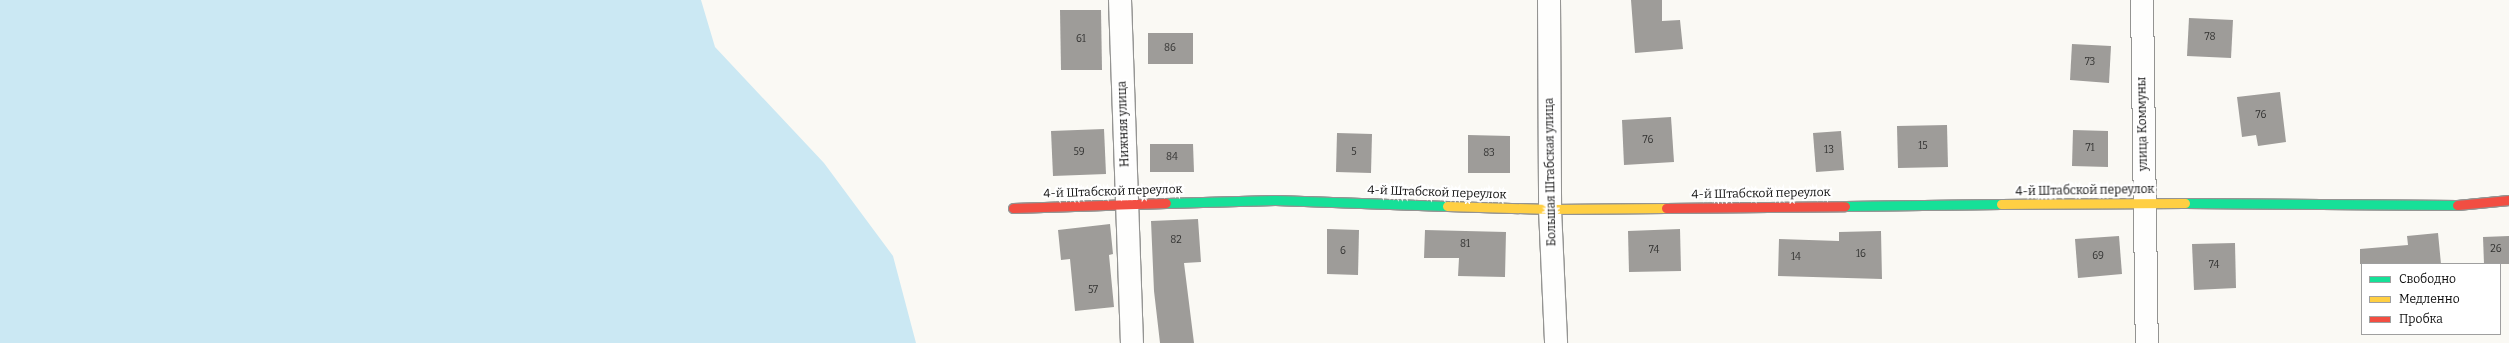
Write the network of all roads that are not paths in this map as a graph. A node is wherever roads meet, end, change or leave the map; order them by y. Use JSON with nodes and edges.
{"nodes":[{"id":1,"x":1120,"y":0,"type":"edge"},
{"id":2,"x":1549,"y":0,"type":"edge"},
{"id":3,"x":2142,"y":0,"type":"edge"},
{"id":4,"x":2509,"y":200,"type":"edge"},
{"id":5,"x":2144,"y":202,"type":"junction"},
{"id":6,"x":1126,"y":203,"type":"junction"},
{"id":7,"x":1013,"y":208,"type":"dead end"},
{"id":8,"x":1550,"y":209,"type":"junction"},
{"id":9,"x":1132,"y":343,"type":"edge"},
{"id":10,"x":1556,"y":343,"type":"edge"},
{"id":11,"x":2148,"y":343,"type":"edge"}],
"edges":[{"from":1,"to":6,"type":"street","name":"Нижняя улица"},
{"from":2,"to":8,"type":"street","name":"Большая Штабская улица"},
{"from":3,"to":5,"type":"street","name":"улица Коммуны"},
{"from":4,"to":5,"type":"street","name":"4-й Штабской переулок"},
{"from":5,"to":8,"type":"street","name":"4-й Штабской переулок"},
{"from":5,"to":11,"type":"street","name":"улица Коммуны"},
{"from":6,"to":7,"type":"street","name":"4-й Штабской переулок"},
{"from":6,"to":8,"type":"street","name":"4-й Штабской переулок"},
{"from":6,"to":9,"type":"street","name":"Нижняя улица"},
{"from":8,"to":10,"type":"street","name":"Большая Штабская улица"}]}
